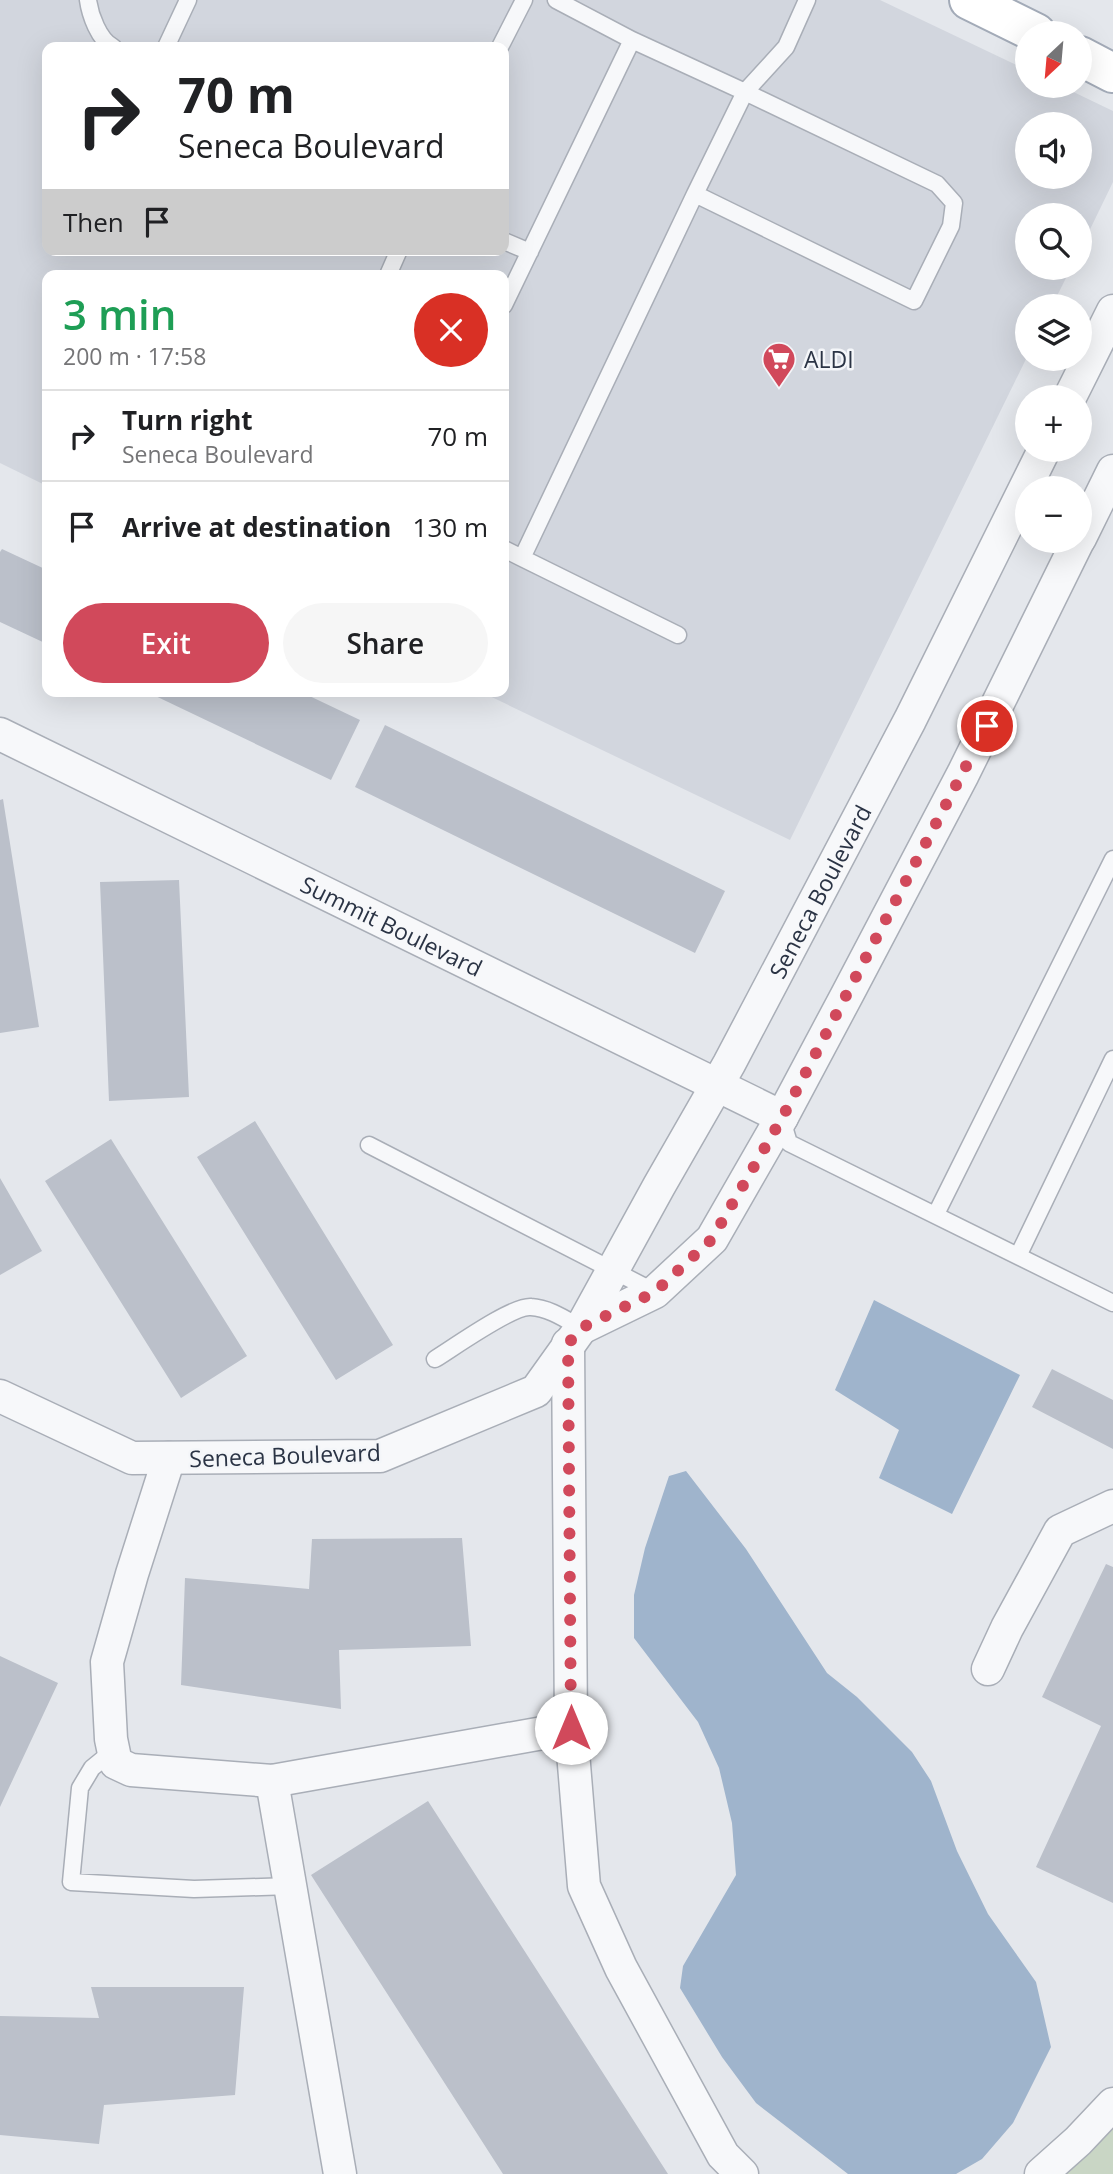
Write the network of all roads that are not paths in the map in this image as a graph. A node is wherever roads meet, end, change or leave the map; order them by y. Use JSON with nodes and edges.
{"nodes":[{"id":1,"x":88,"y":0,"type":"edge"},
{"id":2,"x":188,"y":0,"type":"edge"},
{"id":3,"x":524,"y":0,"type":"edge"},
{"id":4,"x":556,"y":0,"type":"edge"},
{"id":5,"x":807,"y":0,"type":"edge"},
{"id":6,"x":969,"y":0,"type":"edge"},
{"id":7,"x":1015,"y":23,"type":"edge"},
{"id":8,"x":632,"y":40,"type":"junction"},
{"id":9,"x":105,"y":42,"type":"edge"},
{"id":10,"x":168,"y":42,"type":"edge"},
{"id":11,"x":503,"y":42,"type":"edge"},
{"id":12,"x":1092,"y":62,"type":"edge"},
{"id":13,"x":1113,"y":73,"type":"edge"},
{"id":14,"x":745,"y":92,"type":"junction"},
{"id":15,"x":695,"y":194,"type":"junction"},
{"id":16,"x":509,"y":243,"type":"edge"},
{"id":17,"x":530,"y":252,"type":"junction"},
{"id":18,"x":509,"y":295,"type":"edge"},
{"id":19,"x":1113,"y":312,"type":"edge"},
{"id":20,"x":1076,"y":385,"type":"edge"},
{"id":21,"x":1038,"y":462,"type":"edge"},
{"id":22,"x":1113,"y":471,"type":"edge"},
{"id":23,"x":1092,"y":513,"type":"edge"},
{"id":24,"x":509,"y":552,"type":"edge"},
{"id":25,"x":1072,"y":553,"type":"edge"},
{"id":26,"x":522,"y":558,"type":"junction"},
{"id":27,"x":678,"y":635,"type":"dead end"},
{"id":28,"x":0,"y":734,"type":"edge"},
{"id":29,"x":1113,"y":859,"type":"edge"},
{"id":30,"x":1113,"y":1059,"type":"edge"},
{"id":31,"x":716,"y":1086,"type":"junction"},
{"id":32,"x":782,"y":1118,"type":"junction"},
{"id":33,"x":369,"y":1145,"type":"dead end"},
{"id":34,"x":936,"y":1214,"type":"junction"},
{"id":35,"x":1018,"y":1256,"type":"junction"},
{"id":36,"x":613,"y":1270,"type":"junction"},
{"id":37,"x":655,"y":1292,"type":"junction"},
{"id":38,"x":1113,"y":1303,"type":"edge"},
{"id":39,"x":575,"y":1336,"type":"junction"},
{"id":40,"x":435,"y":1359,"type":"dead end"},
{"id":41,"x":0,"y":1396,"type":"edge"},
{"id":42,"x":169,"y":1458,"type":"junction"},
{"id":43,"x":1113,"y":1506,"type":"edge"},
{"id":44,"x":988,"y":1669,"type":"dead end"},
{"id":45,"x":571,"y":1728,"type":"junction"},
{"id":46,"x":114,"y":1750,"type":"junction"},
{"id":47,"x":272,"y":1781,"type":"junction"},
{"id":48,"x":290,"y":1886,"type":"junction"},
{"id":49,"x":1113,"y":2104,"type":"edge"},
{"id":50,"x":340,"y":2174,"type":"edge"},
{"id":51,"x":742,"y":2174,"type":"edge"},
{"id":52,"x":1041,"y":2174,"type":"edge"}],
"edges":[{"from":1,"to":9,"type":"lane"},
{"from":2,"to":10,"type":"lane"},
{"from":3,"to":11,"type":"lane"},
{"from":4,"to":8,"type":"lane"},
{"from":5,"to":14,"type":"lane"},
{"from":6,"to":7,"type":"main road"},
{"from":8,"to":14,"type":"lane"},
{"from":8,"to":17,"type":"lane"},
{"from":12,"to":13,"type":"main road"},
{"from":14,"to":15,"type":"lane"},
{"from":14,"to":15,"type":"lane"},
{"from":15,"to":26,"type":"lane"},
{"from":16,"to":17,"type":"lane"},
{"from":17,"to":18,"type":"lane"},
{"from":19,"to":20,"type":"street"},
{"from":21,"to":31,"type":"street","name":"Seneca Boulevard"},
{"from":22,"to":23,"type":"street","name":"Seneca Boulevard"},
{"from":24,"to":26,"type":"lane"},
{"from":25,"to":32,"type":"street","name":"Seneca Boulevard"},
{"from":26,"to":27,"type":"lane"},
{"from":28,"to":31,"type":"street","name":"Summit Boulevard"},
{"from":29,"to":34,"type":"lane"},
{"from":30,"to":35,"type":"lane"},
{"from":31,"to":32,"type":"street","name":"Summit Boulevard"},
{"from":31,"to":36,"type":"street","name":"Seneca Boulevard"},
{"from":32,"to":34,"type":"lane"},
{"from":32,"to":37,"type":"street","name":"Seneca Boulevard"},
{"from":33,"to":36,"type":"lane"},
{"from":34,"to":35,"type":"lane"},
{"from":35,"to":38,"type":"lane"},
{"from":36,"to":37,"type":"lane"},
{"from":36,"to":39,"type":"street","name":"Seneca Boulevard"},
{"from":37,"to":39,"type":"street","name":"Seneca Boulevard"},
{"from":39,"to":40,"type":"lane"},
{"from":39,"to":42,"type":"street","name":"Seneca Boulevard"},
{"from":39,"to":45,"type":"street"},
{"from":41,"to":42,"type":"street","name":"Seneca Boulevard"},
{"from":42,"to":46,"type":"street"},
{"from":43,"to":44,"type":"street"},
{"from":45,"to":47,"type":"street"},
{"from":45,"to":51,"type":"street"},
{"from":46,"to":47,"type":"street"},
{"from":46,"to":48,"type":"lane"},
{"from":47,"to":48,"type":"street"},
{"from":48,"to":50,"type":"street"},
{"from":49,"to":52,"type":"street"}]}
